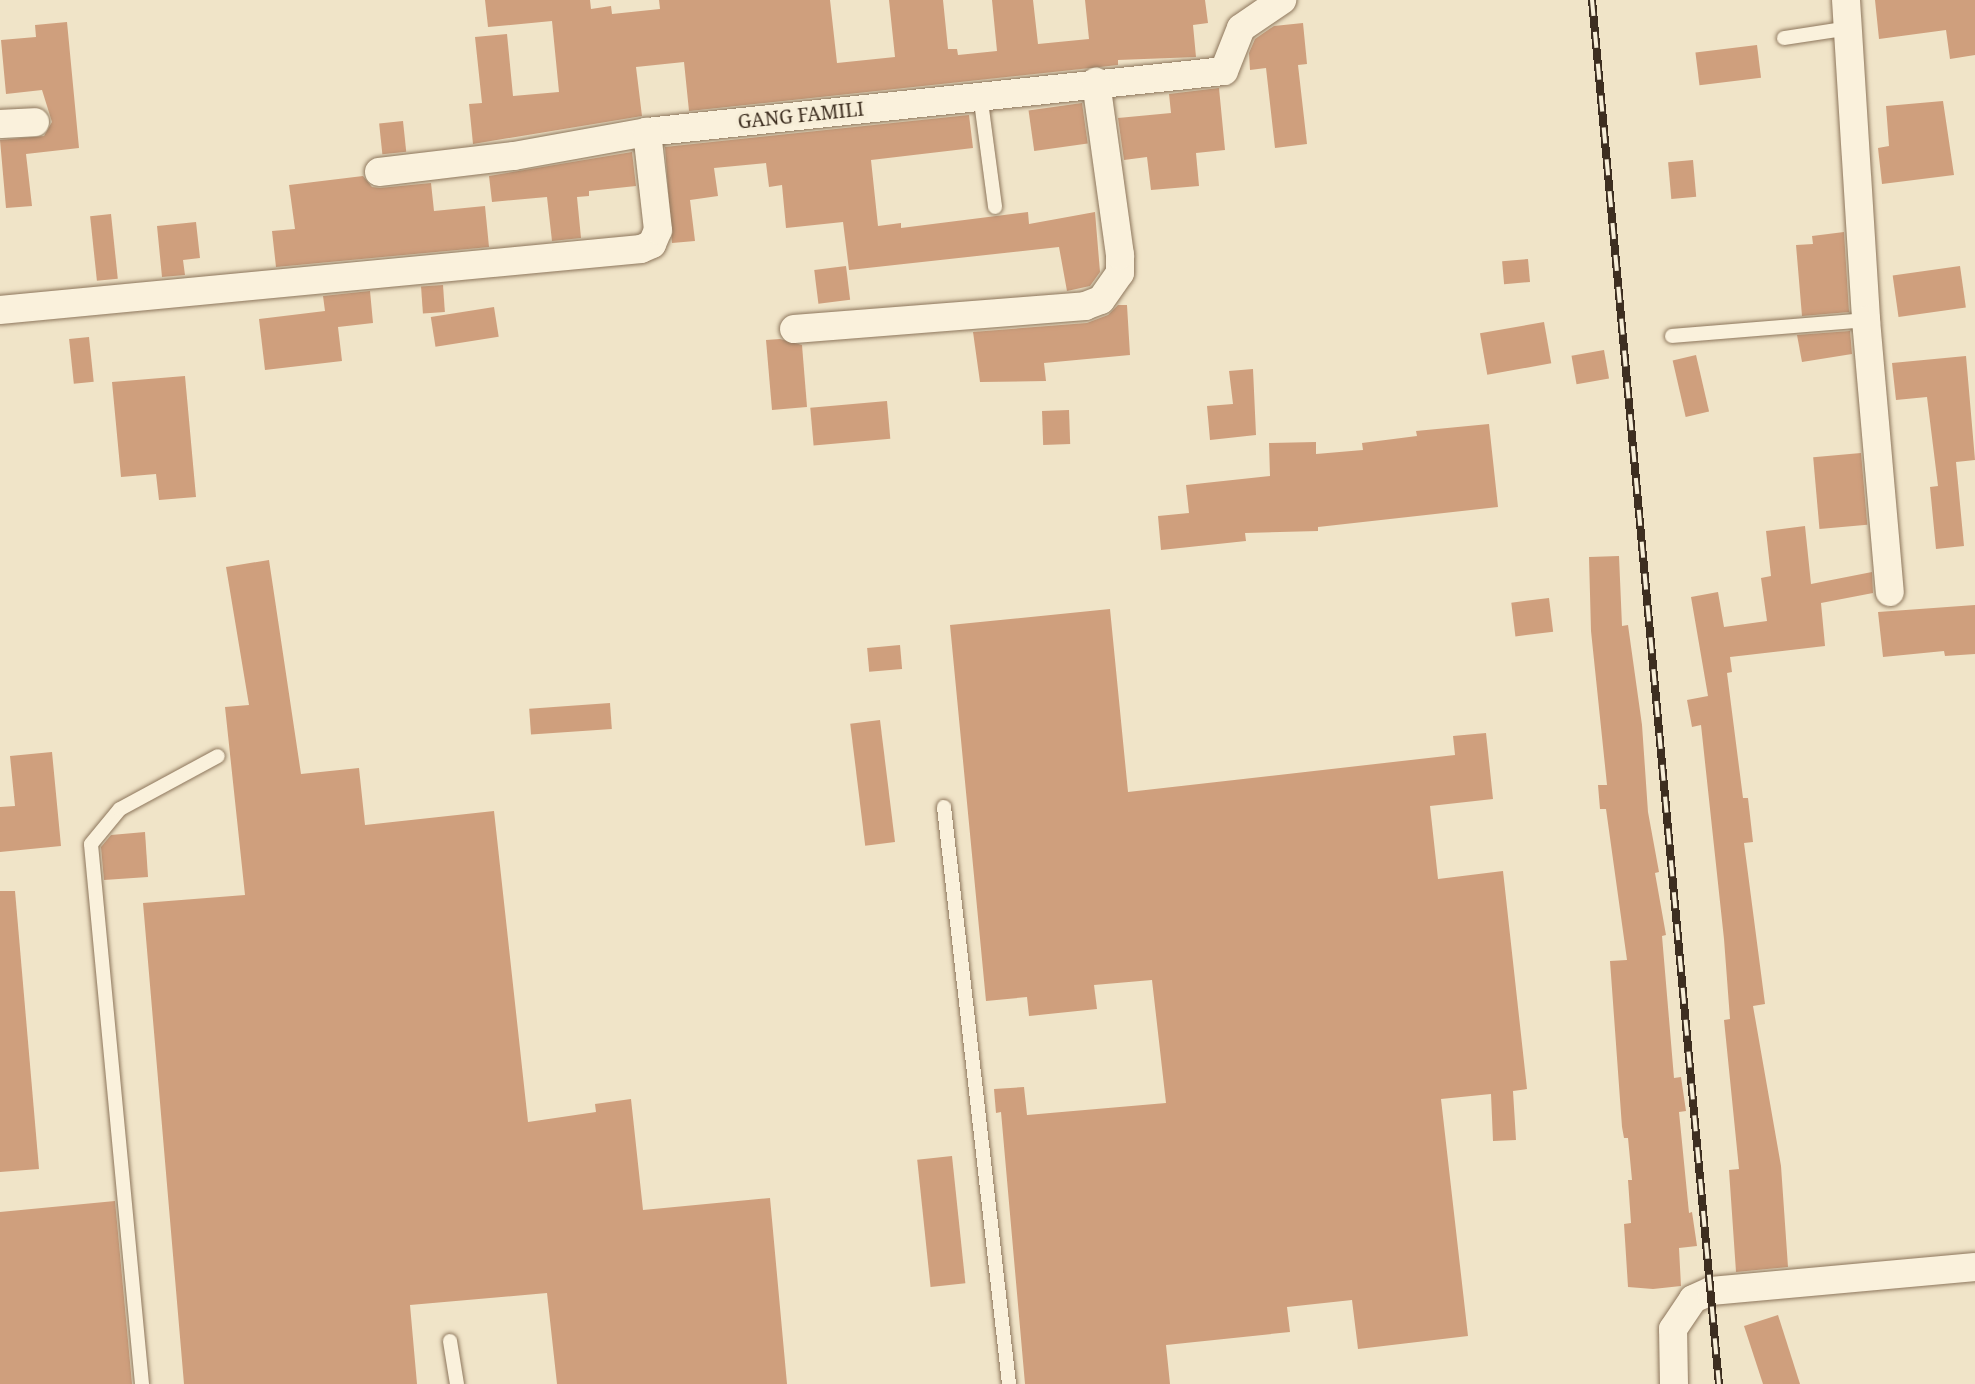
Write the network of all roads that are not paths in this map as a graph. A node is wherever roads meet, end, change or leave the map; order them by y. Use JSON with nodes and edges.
{"nodes":[{"id":1,"x":1282,"y":0,"type":"edge"},
{"id":2,"x":1846,"y":0,"type":"edge"},
{"id":3,"x":1849,"y":28,"type":"junction"},
{"id":4,"x":1784,"y":38,"type":"dead end"},
{"id":5,"x":1096,"y":82,"type":"junction"},
{"id":6,"x":980,"y":94,"type":"junction"},
{"id":7,"x":35,"y":122,"type":"dead end"},
{"id":8,"x":0,"y":124,"type":"edge"},
{"id":9,"x":648,"y":132,"type":"junction"},
{"id":10,"x":379,"y":172,"type":"dead end"},
{"id":11,"x":995,"y":207,"type":"dead end"},
{"id":12,"x":0,"y":310,"type":"edge"},
{"id":13,"x":1866,"y":320,"type":"junction"},
{"id":14,"x":794,"y":329,"type":"dead end"},
{"id":15,"x":1672,"y":336,"type":"dead end"},
{"id":16,"x":1890,"y":592,"type":"dead end"},
{"id":17,"x":218,"y":756,"type":"dead end"},
{"id":18,"x":944,"y":807,"type":"dead end"},
{"id":19,"x":1975,"y":1267,"type":"edge"},
{"id":20,"x":450,"y":1341,"type":"dead end"},
{"id":21,"x":142,"y":1384,"type":"edge"},
{"id":22,"x":457,"y":1384,"type":"edge"},
{"id":23,"x":1009,"y":1384,"type":"edge"},
{"id":24,"x":1674,"y":1384,"type":"edge"}],
"edges":[{"from":1,"to":5,"type":"street","name":"GANG FAMILI"},
{"from":2,"to":3,"type":"street"},
{"from":3,"to":4,"type":"lane"},
{"from":3,"to":13,"type":"street"},
{"from":5,"to":6,"type":"street","name":"GANG FAMILI"},
{"from":5,"to":14,"type":"street"},
{"from":6,"to":9,"type":"street","name":"GANG FAMILI"},
{"from":6,"to":11,"type":"lane"},
{"from":7,"to":8,"type":"street"},
{"from":9,"to":10,"type":"street","name":"GANG FAMILI"},
{"from":9,"to":12,"type":"street"},
{"from":13,"to":15,"type":"lane"},
{"from":13,"to":16,"type":"street"},
{"from":17,"to":21,"type":"lane"},
{"from":18,"to":23,"type":"lane"},
{"from":19,"to":24,"type":"street"},
{"from":20,"to":22,"type":"lane"}]}
